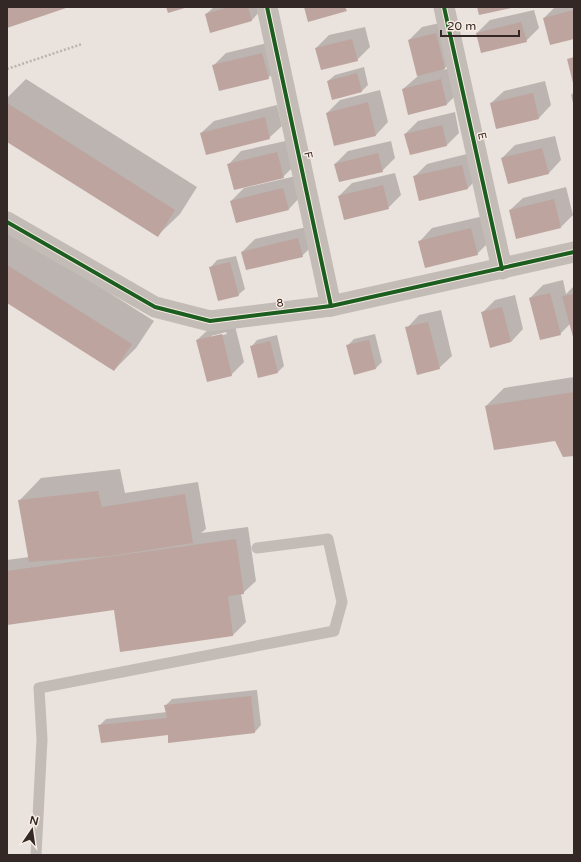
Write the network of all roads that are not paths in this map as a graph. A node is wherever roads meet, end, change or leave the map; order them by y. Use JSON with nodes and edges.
{"nodes":[{"id":1,"x":267,"y":7,"type":"edge"},
{"id":2,"x":444,"y":7,"type":"edge"},
{"id":3,"x":7,"y":222,"type":"edge"},
{"id":4,"x":574,"y":252,"type":"edge"},
{"id":5,"x":502,"y":269,"type":"junction"},
{"id":6,"x":331,"y":306,"type":"junction"},
{"id":7,"x":257,"y":548,"type":"dead end"},
{"id":8,"x":36,"y":855,"type":"edge"}],
"edges":[{"from":1,"to":6,"type":"street","name":"F"},
{"from":2,"to":5,"type":"street","name":"E"},
{"from":3,"to":6,"type":"street","name":"8"},
{"from":4,"to":5,"type":"street","name":"8"},
{"from":5,"to":6,"type":"street","name":"8"},
{"from":7,"to":8,"type":"lane"}]}
